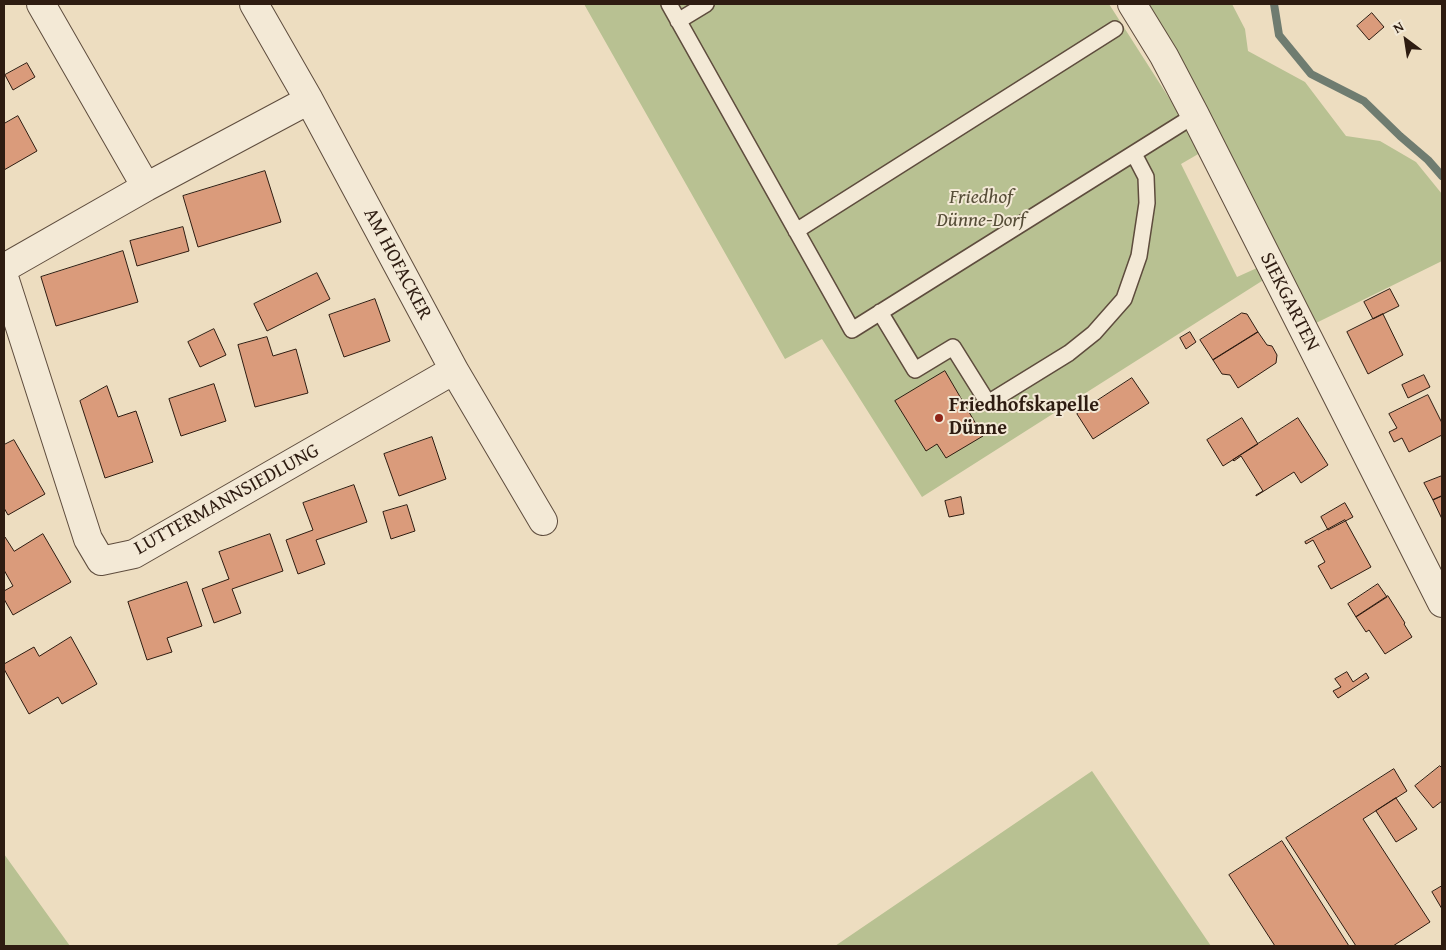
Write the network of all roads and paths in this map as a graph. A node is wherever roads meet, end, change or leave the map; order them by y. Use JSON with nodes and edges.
{"nodes":[{"id":1,"x":41,"y":4,"type":"edge"},
{"id":2,"x":254,"y":4,"type":"edge"},
{"id":3,"x":668,"y":4,"type":"edge"},
{"id":4,"x":706,"y":4,"type":"edge"},
{"id":5,"x":1132,"y":4,"type":"edge"},
{"id":6,"x":678,"y":21,"type":"junction"},
{"id":7,"x":1115,"y":29,"type":"dead end"},
{"id":8,"x":308,"y":100,"type":"junction"},
{"id":9,"x":1194,"y":115,"type":"junction"},
{"id":10,"x":1134,"y":154,"type":"junction"},
{"id":11,"x":146,"y":187,"type":"junction"},
{"id":12,"x":796,"y":231,"type":"junction"},
{"id":13,"x":4,"y":268,"type":"edge"},
{"id":14,"x":4,"y":277,"type":"edge"},
{"id":15,"x":880,"y":312,"type":"junction"},
{"id":16,"x":454,"y":370,"type":"junction"},
{"id":17,"x":543,"y":522,"type":"dead end"},
{"id":18,"x":1442,"y":603,"type":"edge"}],
"edges":[{"from":1,"to":11,"type":"street"},
{"from":2,"to":8,"type":"street","name":"AM HOFACKER"},
{"from":3,"to":6,"type":"lane"},
{"from":4,"to":6,"type":"lane"},
{"from":5,"to":9,"type":"street","name":"SIEKGARTEN"},
{"from":6,"to":12,"type":"lane"},
{"from":7,"to":12,"type":"lane"},
{"from":8,"to":11,"type":"street"},
{"from":8,"to":16,"type":"street","name":"AM HOFACKER"},
{"from":9,"to":10,"type":"lane"},
{"from":9,"to":18,"type":"street","name":"SIEKGARTEN"},
{"from":10,"to":15,"type":"lane"},
{"from":10,"to":15,"type":"lane"},
{"from":11,"to":13,"type":"street"},
{"from":12,"to":15,"type":"lane"},
{"from":14,"to":16,"type":"street","name":"LUTTERMANNSIEDLUNG"},
{"from":16,"to":17,"type":"street","name":"AM HOFACKER"}]}
